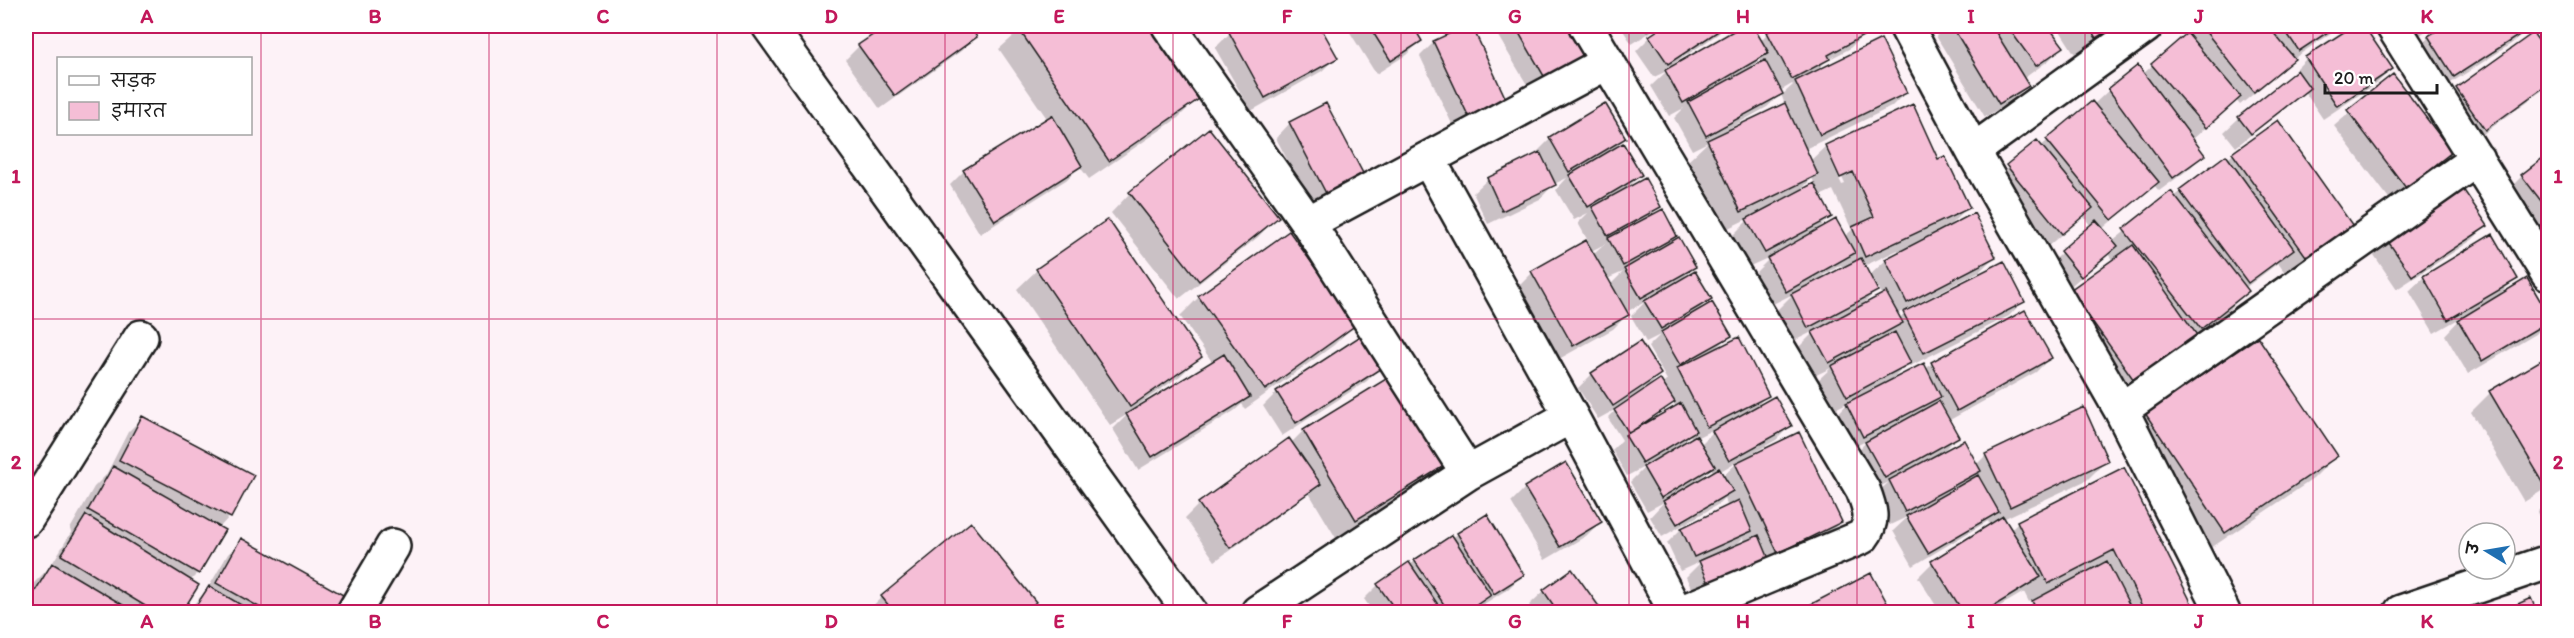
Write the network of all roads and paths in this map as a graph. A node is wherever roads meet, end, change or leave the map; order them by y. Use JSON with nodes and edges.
{"nodes":[{"id":1,"x":769,"y":26,"type":"edge"},
{"id":2,"x":1169,"y":26,"type":"edge"},
{"id":3,"x":1586,"y":26,"type":"edge"},
{"id":4,"x":1906,"y":26,"type":"edge"},
{"id":5,"x":2146,"y":26,"type":"edge"},
{"id":6,"x":2392,"y":26,"type":"edge"},
{"id":7,"x":1608,"y":62,"type":"junction"},
{"id":8,"x":1973,"y":151,"type":"junction"},
{"id":9,"x":1428,"y":159,"type":"junction"},
{"id":10,"x":2476,"y":159,"type":"junction"},
{"id":11,"x":1308,"y":223,"type":"junction"},
{"id":12,"x":2548,"y":274,"type":"edge"},
{"id":13,"x":141,"y":337,"type":"dead end"},
{"id":14,"x":2121,"y":410,"type":"junction"},
{"id":15,"x":1571,"y":416,"type":"junction"},
{"id":16,"x":1468,"y":473,"type":"junction"},
{"id":17,"x":34,"y":483,"type":"edge"},
{"id":18,"x":26,"y":520,"type":"edge"},
{"id":19,"x":393,"y":546,"type":"dead end"},
{"id":20,"x":2548,"y":562,"type":"edge"},
{"id":21,"x":354,"y":612,"type":"edge"},
{"id":22,"x":1190,"y":612,"type":"edge"},
{"id":23,"x":1258,"y":612,"type":"edge"},
{"id":24,"x":1676,"y":612,"type":"edge"},
{"id":25,"x":1682,"y":612,"type":"edge"},
{"id":26,"x":2223,"y":612,"type":"edge"},
{"id":27,"x":2401,"y":612,"type":"edge"}],
"edges":[{"from":1,"to":22,"type":"street"},
{"from":2,"to":11,"type":"street"},
{"from":3,"to":7,"type":"street"},
{"from":4,"to":8,"type":"street"},
{"from":5,"to":8,"type":"street"},
{"from":6,"to":10,"type":"street"},
{"from":7,"to":9,"type":"street"},
{"from":7,"to":25,"type":"street"},
{"from":8,"to":14,"type":"street"},
{"from":9,"to":11,"type":"street"},
{"from":9,"to":15,"type":"street"},
{"from":10,"to":12,"type":"street"},
{"from":10,"to":14,"type":"street"},
{"from":11,"to":16,"type":"street"},
{"from":13,"to":17,"type":"street"},
{"from":14,"to":26,"type":"street"},
{"from":15,"to":16,"type":"street"},
{"from":15,"to":24,"type":"street"},
{"from":16,"to":23,"type":"street"},
{"from":17,"to":18,"type":"street"},
{"from":19,"to":21,"type":"street"},
{"from":20,"to":27,"type":"street"}]}
